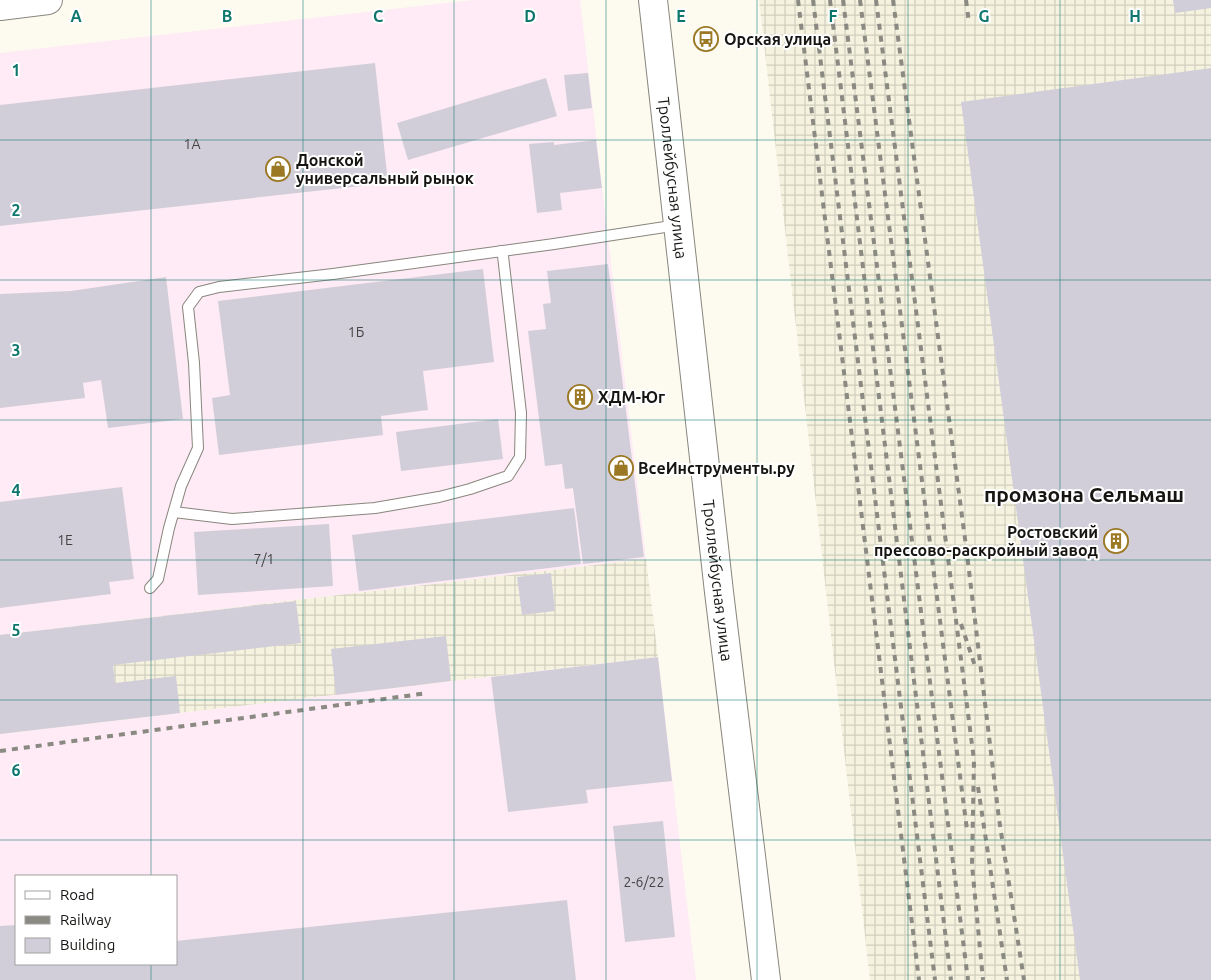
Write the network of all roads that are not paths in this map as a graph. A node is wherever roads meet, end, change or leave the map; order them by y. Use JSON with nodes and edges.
{"nodes":[{"id":1,"x":48,"y":0,"type":"edge"},
{"id":2,"x":653,"y":0,"type":"edge"},
{"id":3,"x":0,"y":6,"type":"edge"},
{"id":4,"x":679,"y":225,"type":"junction"},
{"id":5,"x":501,"y":250,"type":"junction"},
{"id":6,"x":174,"y":512,"type":"junction"},
{"id":7,"x":150,"y":588,"type":"dead end"},
{"id":8,"x":766,"y":980,"type":"edge"}],
"edges":[{"from":1,"to":3,"type":"main road"},
{"from":2,"to":4,"type":"main road","name":"Троллейбусная улица"},
{"from":4,"to":5,"type":"lane"},
{"from":4,"to":8,"type":"main road","name":"Троллейбусная улица"},
{"from":5,"to":6,"type":"lane"},
{"from":5,"to":6,"type":"lane"},
{"from":6,"to":7,"type":"lane"}]}
